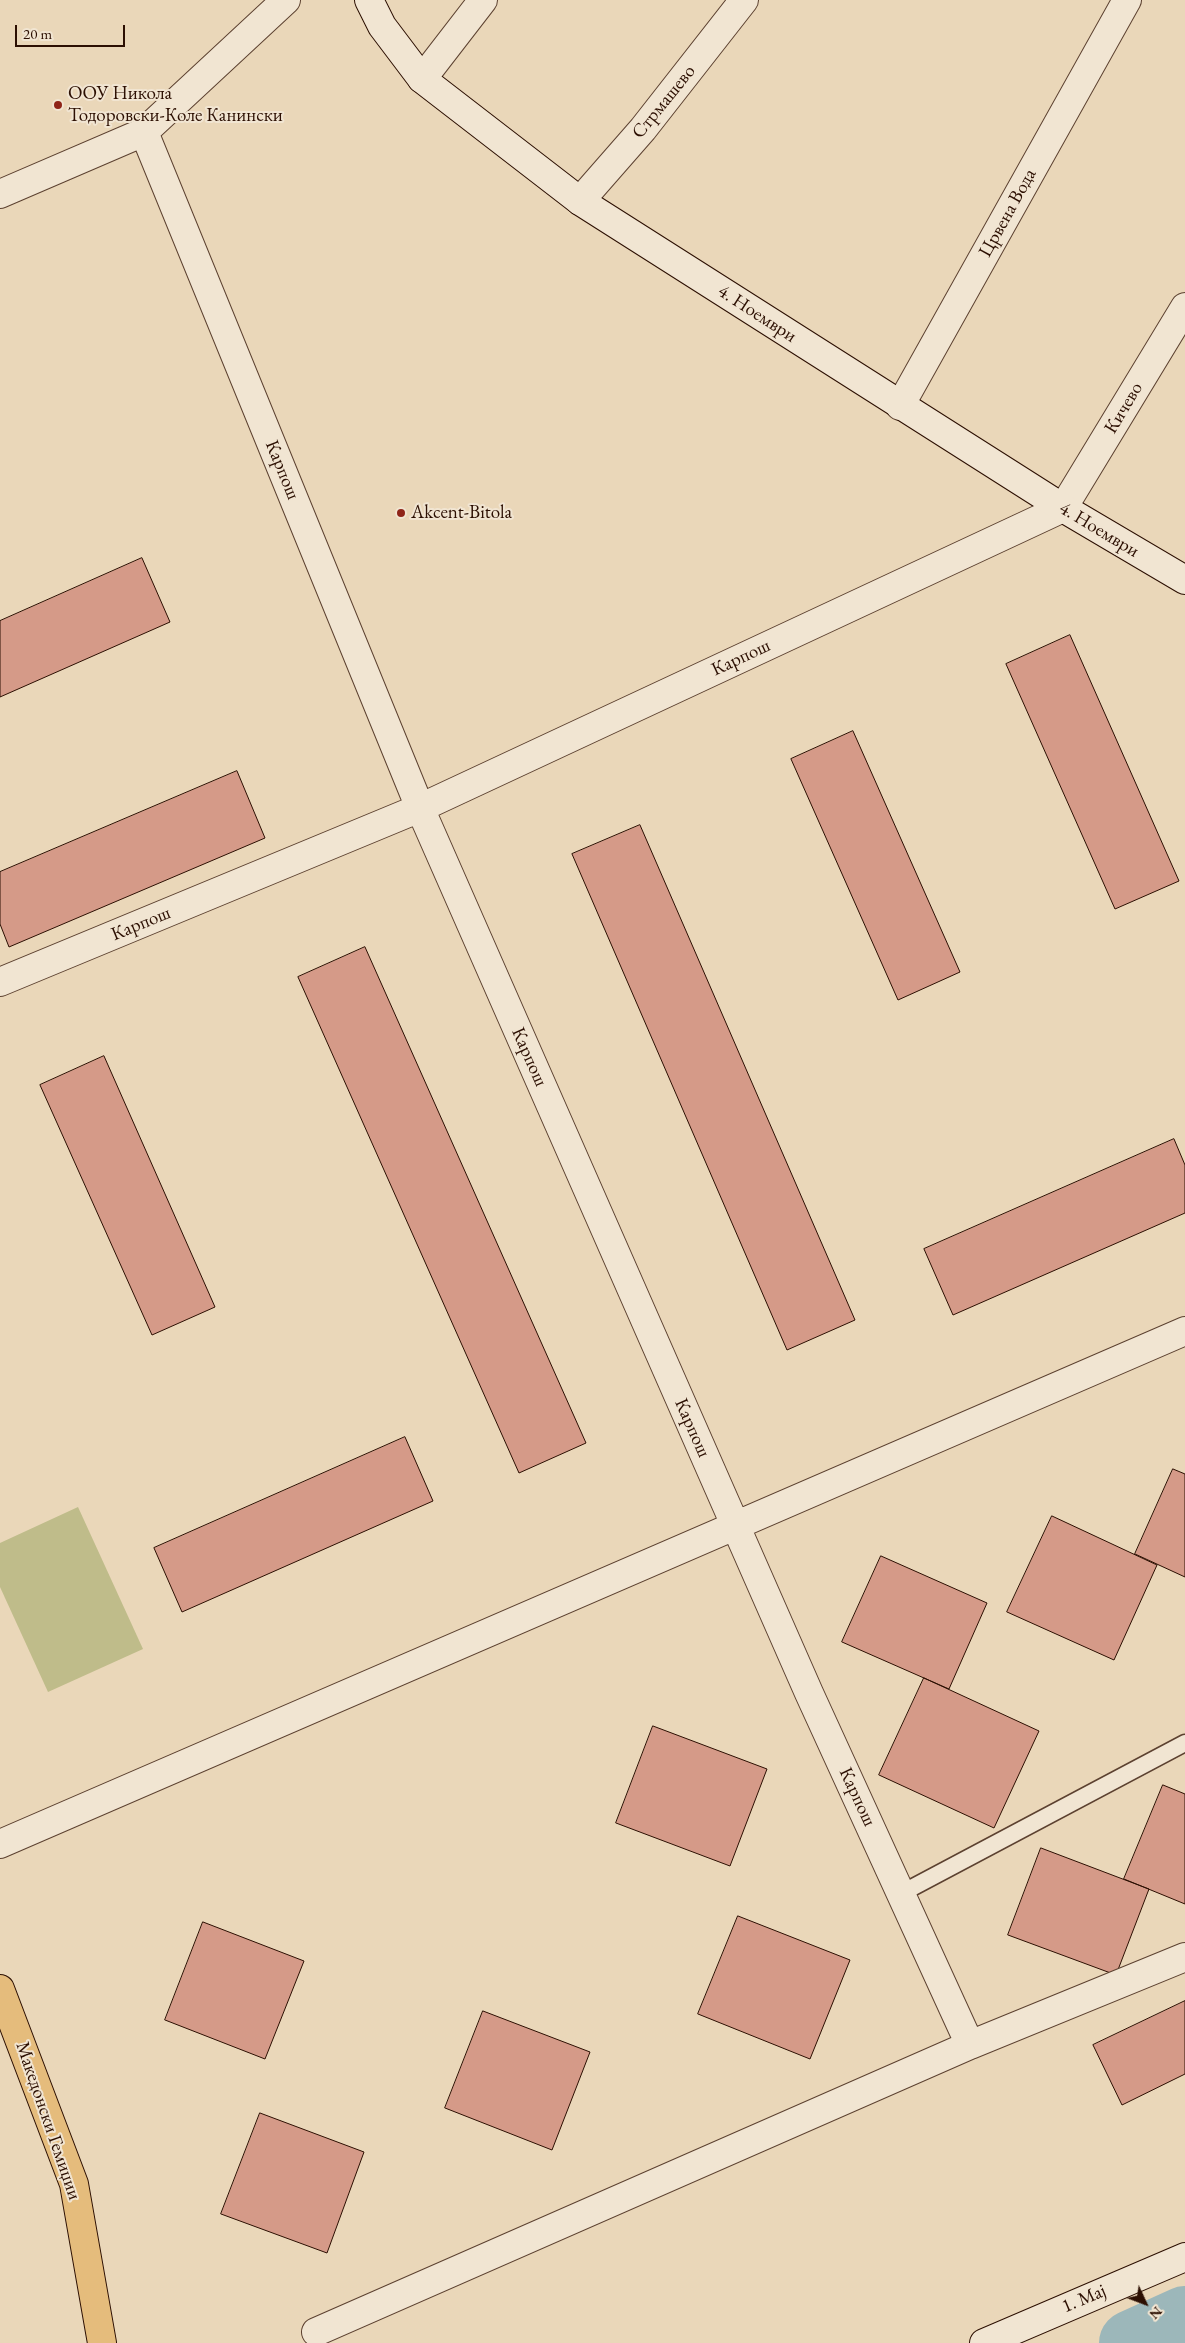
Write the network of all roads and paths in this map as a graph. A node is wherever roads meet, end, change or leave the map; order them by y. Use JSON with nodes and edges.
{"nodes":[{"id":1,"x":286,"y":0,"type":"edge"},
{"id":2,"x":369,"y":0,"type":"edge"},
{"id":3,"x":482,"y":0,"type":"edge"},
{"id":4,"x":744,"y":0,"type":"edge"},
{"id":5,"x":1114,"y":7,"type":"edge"},
{"id":6,"x":422,"y":79,"type":"junction"},
{"id":7,"x":144,"y":132,"type":"junction"},
{"id":8,"x":0,"y":194,"type":"edge"},
{"id":9,"x":580,"y":201,"type":"junction"},
{"id":10,"x":1185,"y":307,"type":"edge"},
{"id":11,"x":900,"y":406,"type":"junction"},
{"id":12,"x":1063,"y":508,"type":"junction"},
{"id":13,"x":1185,"y":580,"type":"edge"},
{"id":14,"x":420,"y":808,"type":"junction"},
{"id":15,"x":0,"y":982,"type":"edge"},
{"id":16,"x":1185,"y":1331,"type":"edge"},
{"id":17,"x":735,"y":1525,"type":"junction"},
{"id":18,"x":1185,"y":1743,"type":"edge"},
{"id":19,"x":0,"y":1844,"type":"edge"},
{"id":20,"x":902,"y":1894,"type":"junction"},
{"id":21,"x":1185,"y":1957,"type":"edge"},
{"id":22,"x":0,"y":1990,"type":"edge"},
{"id":23,"x":970,"y":2045,"type":"junction"},
{"id":24,"x":1185,"y":2257,"type":"edge"},
{"id":25,"x":316,"y":2332,"type":"dead end"},
{"id":26,"x":102,"y":2343,"type":"edge"},
{"id":27,"x":984,"y":2343,"type":"edge"}],
"edges":[{"from":1,"to":7,"type":"street"},
{"from":2,"to":6,"type":"street","name":"4. Ноември"},
{"from":3,"to":6,"type":"street"},
{"from":4,"to":9,"type":"street","name":"Стрмашево"},
{"from":5,"to":11,"type":"street","name":"Црвена Вода"},
{"from":6,"to":9,"type":"street","name":"4. Ноември"},
{"from":7,"to":8,"type":"street"},
{"from":7,"to":14,"type":"street","name":"Карпош"},
{"from":9,"to":11,"type":"street","name":"4. Ноември"},
{"from":10,"to":12,"type":"street","name":"Кичево"},
{"from":11,"to":12,"type":"street","name":"4. Ноември"},
{"from":12,"to":13,"type":"street","name":"4. Ноември"},
{"from":12,"to":14,"type":"street","name":"Карпош"},
{"from":14,"to":15,"type":"street","name":"Карпош"},
{"from":14,"to":17,"type":"street","name":"Карпош"},
{"from":16,"to":17,"type":"street"},
{"from":17,"to":19,"type":"street"},
{"from":17,"to":20,"type":"street","name":"Карпош"},
{"from":18,"to":20,"type":"lane"},
{"from":20,"to":23,"type":"street","name":"Карпош"},
{"from":21,"to":23,"type":"street"},
{"from":22,"to":26,"type":"main road","name":"Македонски Гемиџии"},
{"from":23,"to":25,"type":"street"},
{"from":24,"to":27,"type":"street","name":"1. Мај"}]}
